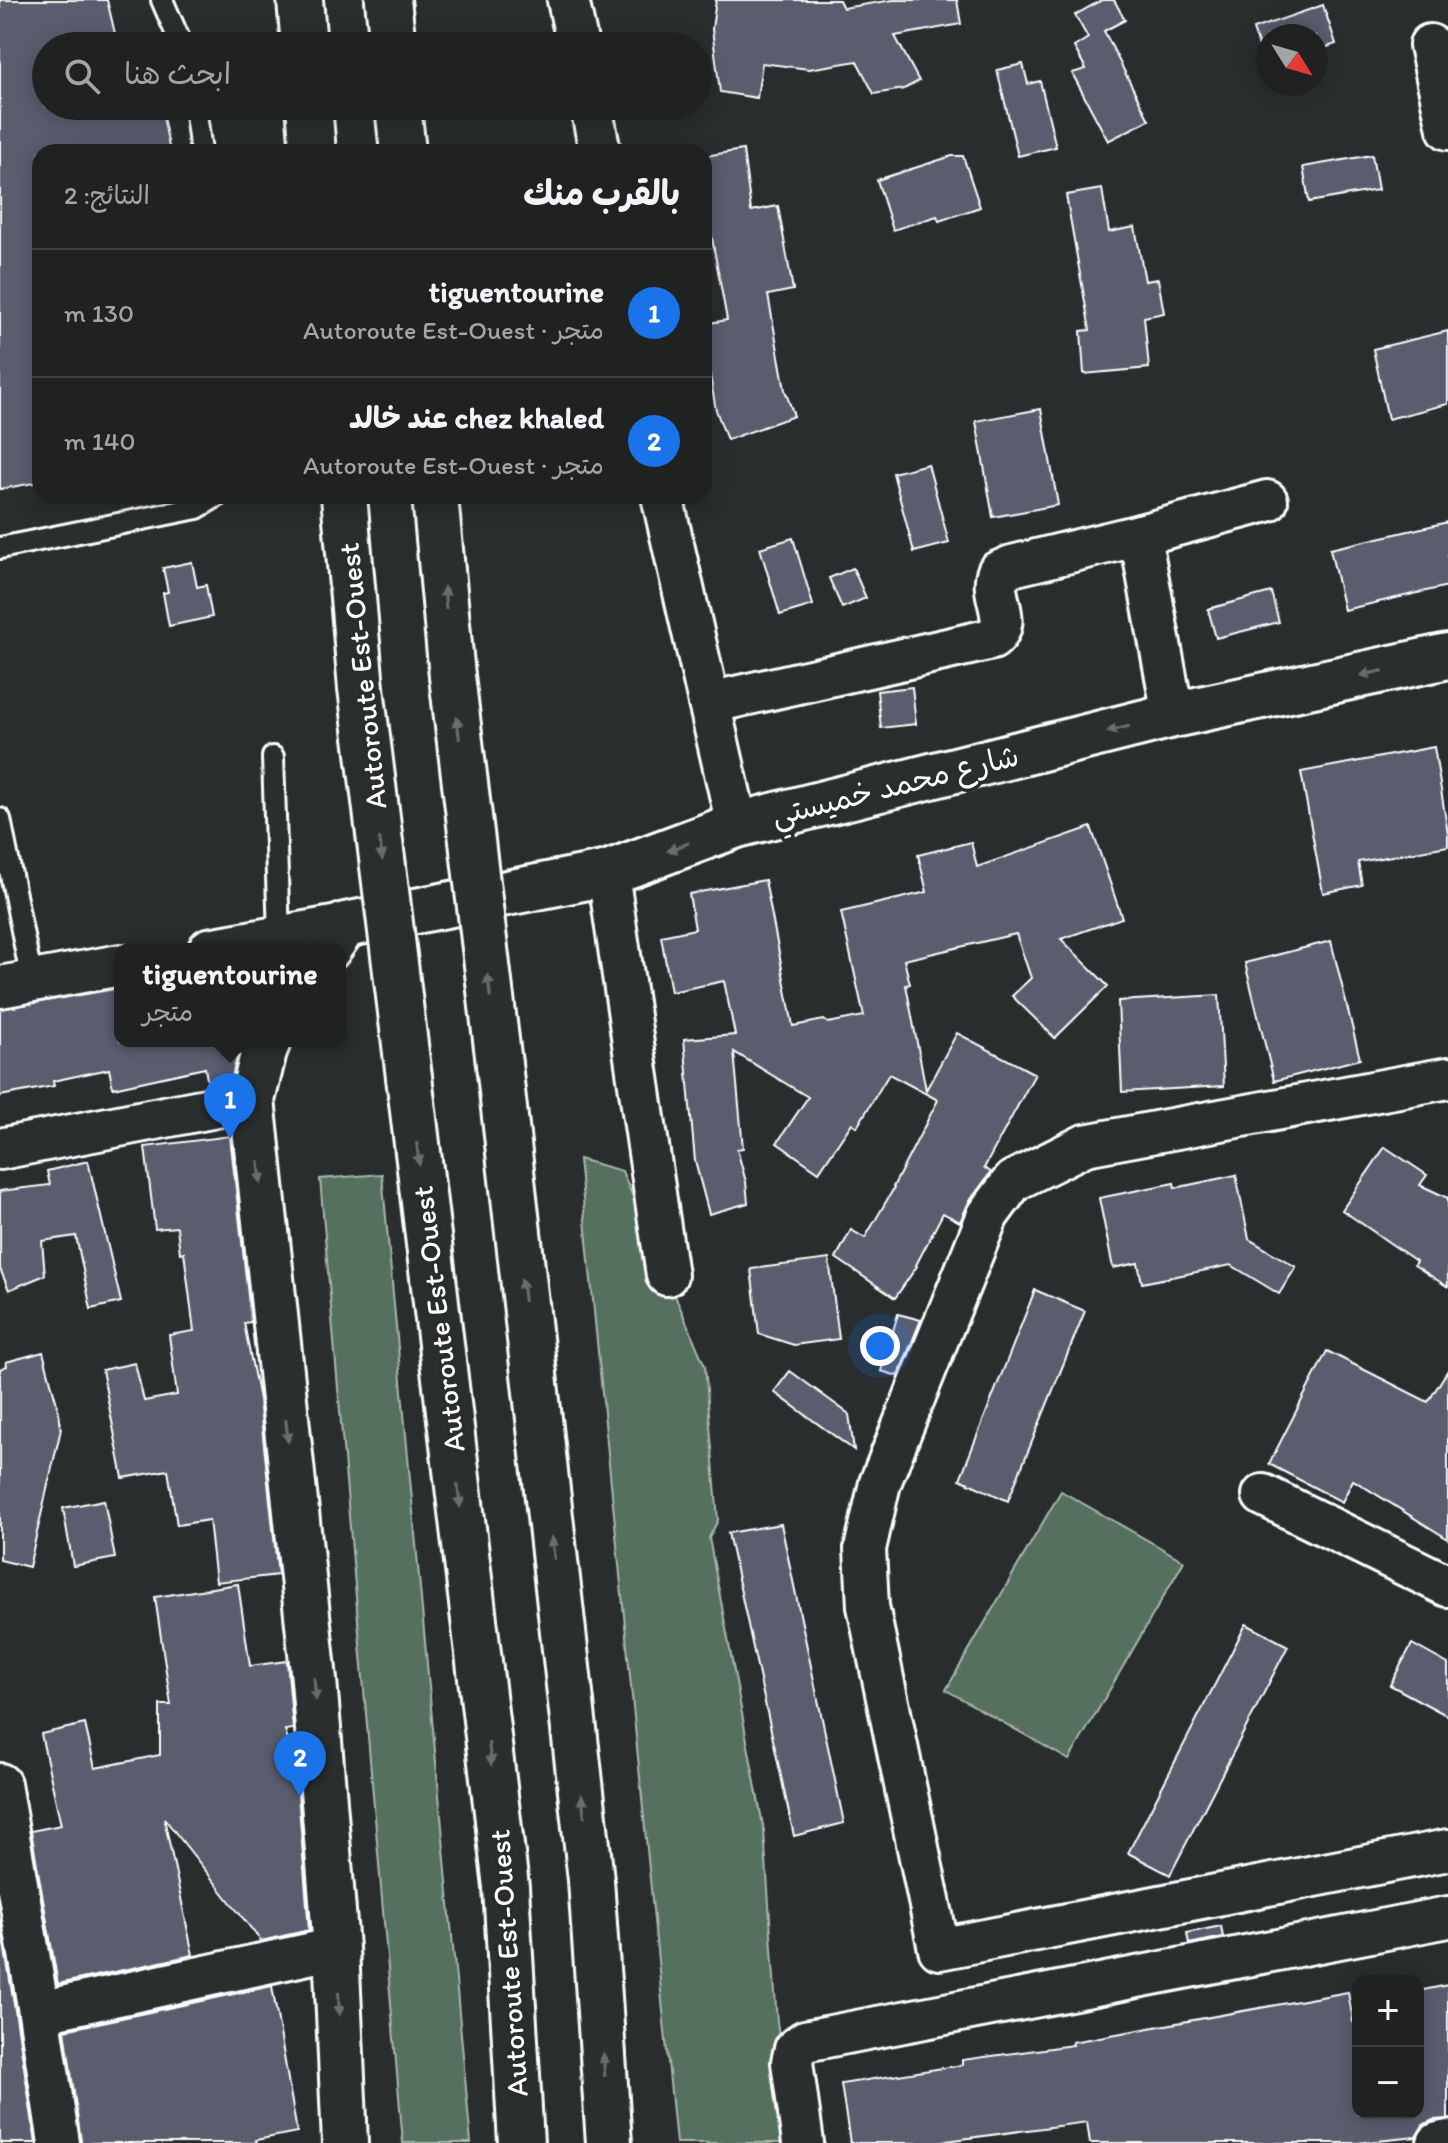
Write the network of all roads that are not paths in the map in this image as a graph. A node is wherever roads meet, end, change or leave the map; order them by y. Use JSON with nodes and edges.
{"nodes":[{"id":1,"x":162,"y":0,"type":"edge"},
{"id":2,"x":300,"y":0,"type":"edge"},
{"id":3,"x":388,"y":0,"type":"edge"},
{"id":4,"x":568,"y":0,"type":"edge"},
{"id":5,"x":176,"y":32,"type":"edge"},
{"id":6,"x":303,"y":32,"type":"edge"},
{"id":7,"x":391,"y":32,"type":"edge"},
{"id":8,"x":575,"y":32,"type":"edge"},
{"id":9,"x":1430,"y":45,"type":"dead end"},
{"id":10,"x":197,"y":120,"type":"edge"},
{"id":11,"x":310,"y":120,"type":"edge"},
{"id":12,"x":400,"y":120,"type":"edge"},
{"id":13,"x":594,"y":120,"type":"edge"},
{"id":14,"x":1448,"y":129,"type":"edge"},
{"id":15,"x":200,"y":144,"type":"edge"},
{"id":16,"x":312,"y":144,"type":"edge"},
{"id":17,"x":402,"y":144,"type":"edge"},
{"id":18,"x":598,"y":144,"type":"edge"},
{"id":19,"x":1267,"y":501,"type":"dead end"},
{"id":20,"x":204,"y":504,"type":"edge"},
{"id":21,"x":345,"y":504,"type":"edge"},
{"id":22,"x":436,"y":504,"type":"edge"},
{"id":23,"x":664,"y":504,"type":"edge"},
{"id":24,"x":1140,"y":535,"type":"junction"},
{"id":25,"x":0,"y":548,"type":"edge"},
{"id":26,"x":1448,"y":656,"type":"edge"},
{"id":27,"x":709,"y":703,"type":"junction"},
{"id":28,"x":1173,"y":715,"type":"junction"},
{"id":29,"x":273,"y":757,"type":"dead end"},
{"id":30,"x":0,"y":819,"type":"edge"},
{"id":31,"x":737,"y":825,"type":"junction"},
{"id":32,"x":608,"y":873,"type":"junction"},
{"id":33,"x":279,"y":936,"type":"junction"},
{"id":34,"x":337,"y":937,"type":"edge"},
{"id":35,"x":241,"y":943,"type":"edge"},
{"id":36,"x":114,"y":966,"type":"edge"},
{"id":37,"x":16,"y":984,"type":"edge"},
{"id":38,"x":266,"y":1047,"type":"edge"},
{"id":39,"x":1448,"y":1078,"type":"edge"},
{"id":40,"x":252,"y":1100,"type":"junction"},
{"id":41,"x":0,"y":1149,"type":"edge"},
{"id":42,"x":667,"y":1275,"type":"dead end"},
{"id":43,"x":1263,"y":1495,"type":"dead end"},
{"id":44,"x":1448,"y":1586,"type":"edge"},
{"id":45,"x":0,"y":1784,"type":"edge"},
{"id":46,"x":1448,"y":1850,"type":"edge"},
{"id":47,"x":1448,"y":1917,"type":"edge"},
{"id":48,"x":336,"y":1948,"type":"junction"},
{"id":49,"x":39,"y":2012,"type":"junction"},
{"id":50,"x":1448,"y":2141,"type":"edge"},
{"id":51,"x":59,"y":2143,"type":"edge"},
{"id":52,"x":345,"y":2143,"type":"edge"},
{"id":53,"x":521,"y":2143,"type":"edge"},
{"id":54,"x":609,"y":2143,"type":"edge"},
{"id":55,"x":803,"y":2143,"type":"edge"},
{"id":56,"x":1438,"y":2143,"type":"edge"}],
"edges":[{"from":1,"to":5,"type":"lane"},
{"from":2,"to":6,"type":"main road"},
{"from":3,"to":7,"type":"main road"},
{"from":4,"to":8,"type":"street"},
{"from":9,"to":14,"type":"street"},
{"from":10,"to":15,"type":"lane"},
{"from":11,"to":16,"type":"main road"},
{"from":12,"to":17,"type":"main road"},
{"from":13,"to":18,"type":"street"},
{"from":19,"to":24,"type":"street"},
{"from":20,"to":25,"type":"lane"},
{"from":21,"to":53,"type":"main road","name":"Autoroute Est-Ouest","one_way":true,"bridge":true},
{"from":54,"to":22,"type":"main road","one_way":true,"bridge":true},
{"from":23,"to":27,"type":"street"},
{"from":24,"to":27,"type":"street"},
{"from":24,"to":28,"type":"street"},
{"from":26,"to":28,"type":"main road","name":"شارع محمد خميستي","one_way":true},
{"from":27,"to":31,"type":"street"},
{"from":28,"to":31,"type":"main road","name":"شارع محمد خميستي","one_way":true},
{"from":29,"to":33,"type":"lane"},
{"from":30,"to":37,"type":"lane"},
{"from":31,"to":32,"type":"main road","name":"شارع محمد خميستي","one_way":true},
{"from":32,"to":34,"type":"main road","name":"شارع محمد خميستي"},
{"from":32,"to":42,"type":"street"},
{"from":33,"to":34,"type":"street"},
{"from":33,"to":35,"type":"street"},
{"from":36,"to":37,"type":"street"},
{"from":38,"to":40,"type":"main road"},
{"from":39,"to":46,"type":"street"},
{"from":40,"to":41,"type":"street"},
{"from":40,"to":48,"type":"main road","one_way":true},
{"from":43,"to":44,"type":"street"},
{"from":45,"to":49,"type":"street"},
{"from":47,"to":55,"type":"street"},
{"from":48,"to":49,"type":"street"},
{"from":48,"to":52,"type":"main road","one_way":true},
{"from":49,"to":51,"type":"street"},
{"from":50,"to":56,"type":"street"}]}
